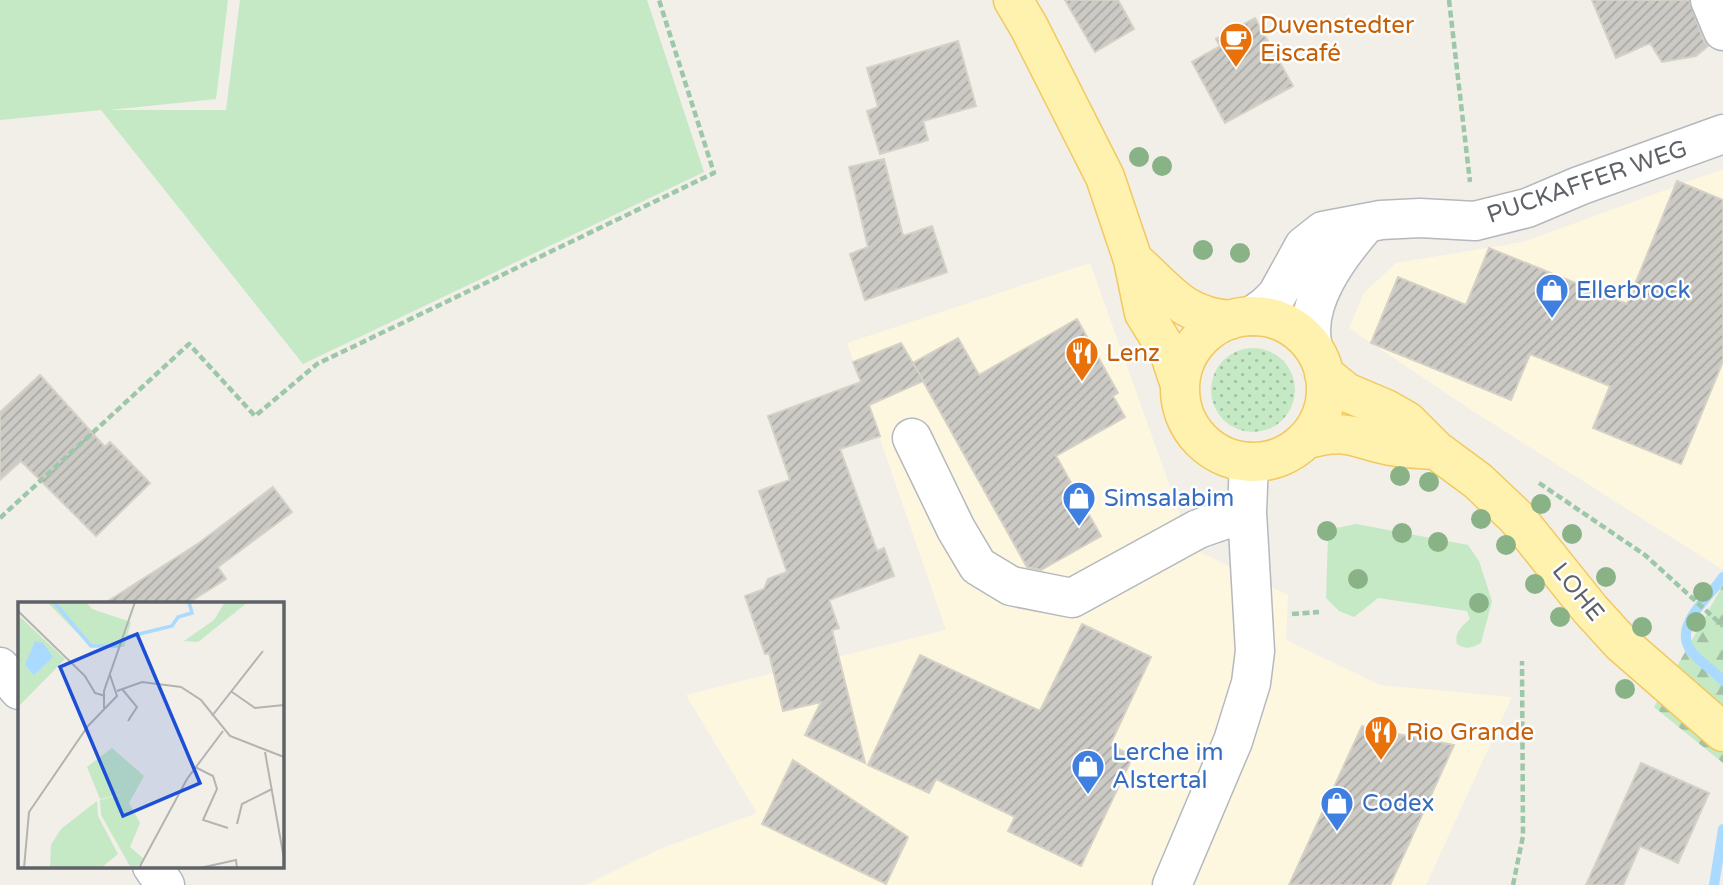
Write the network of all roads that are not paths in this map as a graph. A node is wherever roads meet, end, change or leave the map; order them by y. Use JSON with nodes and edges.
{"nodes":[{"id":1,"x":1013,"y":0,"type":"edge"},
{"id":2,"x":1710,"y":0,"type":"edge"},
{"id":3,"x":1723,"y":31,"type":"edge"},
{"id":4,"x":1723,"y":134,"type":"edge"},
{"id":5,"x":1366,"y":224,"type":"junction"},
{"id":6,"x":1133,"y":260,"type":"junction"},
{"id":7,"x":1241,"y":318,"type":"junction"},
{"id":8,"x":1318,"y":360,"type":"junction"},
{"id":9,"x":1180,"y":385,"type":"junction"},
{"id":10,"x":912,"y":438,"type":"dead end"},
{"id":11,"x":1305,"y":440,"type":"junction"},
{"id":12,"x":1436,"y":450,"type":"junction"},
{"id":13,"x":1249,"y":462,"type":"junction"},
{"id":14,"x":1247,"y":512,"type":"junction"},
{"id":15,"x":0,"y":667,"type":"edge"},
{"id":16,"x":18,"y":689,"type":"edge"},
{"id":17,"x":1723,"y":732,"type":"edge"},
{"id":18,"x":153,"y":868,"type":"edge"},
{"id":19,"x":165,"y":885,"type":"edge"},
{"id":20,"x":1172,"y":885,"type":"edge"}],
"edges":[{"from":1,"to":6,"type":"main road"},
{"from":2,"to":3,"type":"street"},
{"from":4,"to":5,"type":"street","name":"PUCKAFFER WEG"},
{"from":5,"to":7,"type":"street","name":"PUCKAFFER WEG"},
{"from":5,"to":8,"type":"street"},
{"from":6,"to":7,"type":"main road"},
{"from":6,"to":9,"type":"main road"},
{"from":7,"to":8,"type":"main road"},
{"from":7,"to":9,"type":"main road"},
{"from":8,"to":11,"type":"main road"},
{"from":8,"to":12,"type":"main road","name":"LOHE"},
{"from":9,"to":13,"type":"main road"},
{"from":10,"to":14,"type":"street"},
{"from":11,"to":12,"type":"main road"},
{"from":11,"to":13,"type":"main road"},
{"from":12,"to":17,"type":"main road","name":"LOHE"},
{"from":13,"to":14,"type":"street"},
{"from":14,"to":20,"type":"street"},
{"from":15,"to":16,"type":"street"},
{"from":18,"to":19,"type":"street"}]}
